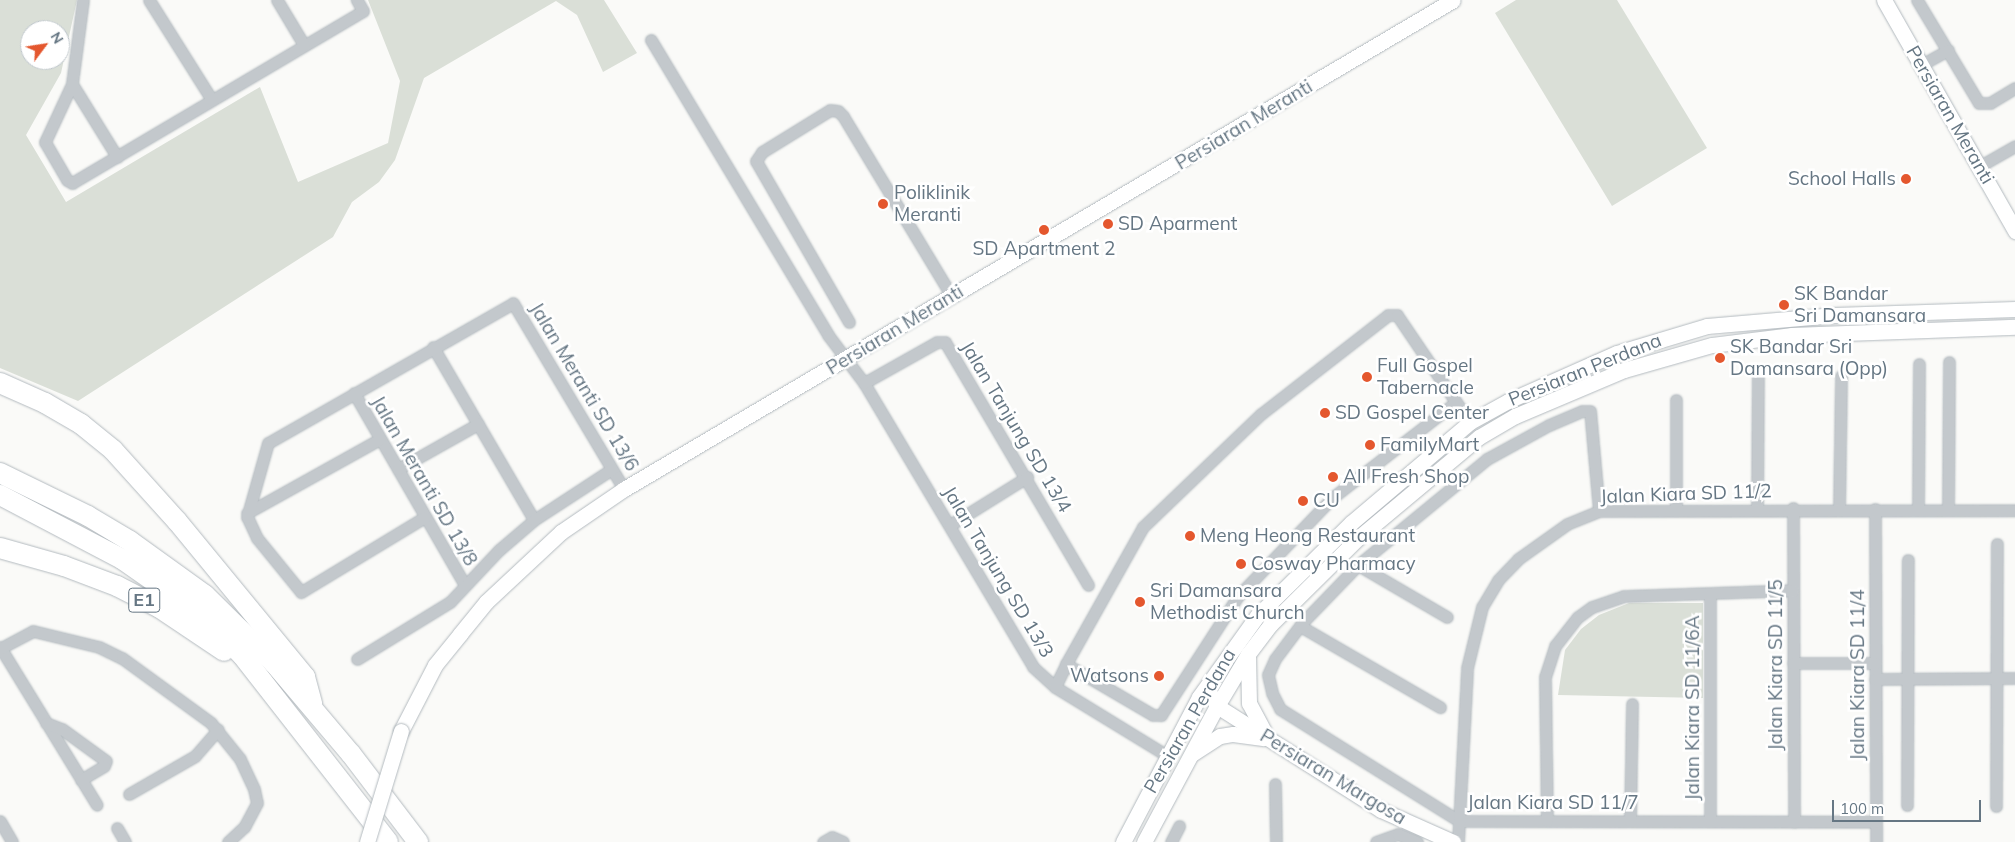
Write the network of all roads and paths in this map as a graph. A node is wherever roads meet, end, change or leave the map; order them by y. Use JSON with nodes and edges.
{"nodes":[{"id":1,"x":83,"y":0,"type":"edge"},
{"id":2,"x":149,"y":0,"type":"edge"},
{"id":3,"x":277,"y":0,"type":"edge"},
{"id":4,"x":357,"y":0,"type":"edge"},
{"id":5,"x":1453,"y":0,"type":"edge"},
{"id":6,"x":1884,"y":0,"type":"edge"},
{"id":7,"x":1917,"y":0,"type":"edge"},
{"id":8,"x":651,"y":40,"type":"dead end"},
{"id":9,"x":304,"y":46,"type":"junction"},
{"id":10,"x":1948,"y":50,"type":"junction"},
{"id":11,"x":1921,"y":65,"type":"junction"},
{"id":12,"x":72,"y":84,"type":"junction"},
{"id":13,"x":2015,"y":88,"type":"edge"},
{"id":14,"x":212,"y":100,"type":"junction"},
{"id":15,"x":2015,"y":146,"type":"edge"},
{"id":16,"x":117,"y":157,"type":"junction"},
{"id":17,"x":1980,"y":166,"type":"junction"},
{"id":18,"x":2015,"y":231,"type":"edge"},
{"id":19,"x":951,"y":295,"type":"junction"},
{"id":20,"x":2015,"y":304,"type":"edge"},
{"id":21,"x":1999,"y":309,"type":"junction"},
{"id":22,"x":2015,"y":309,"type":"edge"},
{"id":23,"x":849,"y":322,"type":"dead end"},
{"id":24,"x":2015,"y":327,"type":"edge"},
{"id":25,"x":433,"y":347,"type":"junction"},
{"id":26,"x":847,"y":359,"type":"junction"},
{"id":27,"x":1949,"y":362,"type":"dead end"},
{"id":28,"x":1919,"y":364,"type":"dead end"},
{"id":29,"x":1758,"y":371,"type":"dead end"},
{"id":30,"x":1841,"y":376,"type":"dead end"},
{"id":31,"x":0,"y":383,"type":"edge"},
{"id":32,"x":864,"y":383,"type":"junction"},
{"id":33,"x":354,"y":393,"type":"junction"},
{"id":34,"x":1676,"y":400,"type":"dead end"},
{"id":35,"x":1456,"y":402,"type":"junction"},
{"id":36,"x":1470,"y":422,"type":"junction"},
{"id":37,"x":478,"y":424,"type":"junction"},
{"id":38,"x":380,"y":439,"type":"junction"},
{"id":39,"x":398,"y":469,"type":"junction"},
{"id":40,"x":612,"y":469,"type":"junction"},
{"id":41,"x":0,"y":473,"type":"edge"},
{"id":42,"x":1027,"y":477,"type":"junction"},
{"id":43,"x":624,"y":490,"type":"junction"},
{"id":44,"x":0,"y":495,"type":"edge"},
{"id":45,"x":1793,"y":508,"type":"junction"},
{"id":46,"x":1757,"y":509,"type":"junction"},
{"id":47,"x":1839,"y":509,"type":"junction"},
{"id":48,"x":1875,"y":509,"type":"junction"},
{"id":49,"x":1918,"y":509,"type":"junction"},
{"id":50,"x":1948,"y":509,"type":"junction"},
{"id":51,"x":1599,"y":510,"type":"junction"},
{"id":52,"x":1676,"y":510,"type":"junction"},
{"id":53,"x":2015,"y":510,"type":"edge"},
{"id":54,"x":247,"y":513,"type":"junction"},
{"id":55,"x":426,"y":517,"type":"junction"},
{"id":56,"x":534,"y":520,"type":"junction"},
{"id":57,"x":950,"y":525,"type":"junction"},
{"id":58,"x":1996,"y":544,"type":"dead end"},
{"id":59,"x":0,"y":548,"type":"edge"},
{"id":60,"x":1908,"y":560,"type":"dead end"},
{"id":61,"x":1358,"y":566,"type":"junction"},
{"id":62,"x":465,"y":585,"type":"junction"},
{"id":63,"x":1088,"y":585,"type":"dead end"},
{"id":64,"x":1793,"y":590,"type":"junction"},
{"id":65,"x":1710,"y":595,"type":"junction"},
{"id":66,"x":1447,"y":617,"type":"dead end"},
{"id":67,"x":1300,"y":626,"type":"junction"},
{"id":68,"x":1233,"y":645,"type":"junction"},
{"id":69,"x":0,"y":648,"type":"edge"},
{"id":70,"x":1248,"y":654,"type":"junction"},
{"id":71,"x":357,"y":659,"type":"dead end"},
{"id":72,"x":1793,"y":663,"type":"junction"},
{"id":73,"x":1875,"y":663,"type":"junction"},
{"id":74,"x":1066,"y":664,"type":"junction"},
{"id":75,"x":1997,"y":678,"type":"junction"},
{"id":76,"x":2015,"y":678,"type":"edge"},
{"id":77,"x":1875,"y":679,"type":"junction"},
{"id":78,"x":1908,"y":679,"type":"junction"},
{"id":79,"x":1055,"y":687,"type":"junction"},
{"id":80,"x":269,"y":690,"type":"junction"},
{"id":81,"x":1632,"y":704,"type":"dead end"},
{"id":82,"x":1217,"y":706,"type":"junction"},
{"id":83,"x":1440,"y":707,"type":"dead end"},
{"id":84,"x":313,"y":709,"type":"junction"},
{"id":85,"x":46,"y":723,"type":"junction"},
{"id":86,"x":218,"y":730,"type":"junction"},
{"id":87,"x":1270,"y":739,"type":"junction"},
{"id":88,"x":1170,"y":750,"type":"junction"},
{"id":89,"x":1187,"y":758,"type":"junction"},
{"id":90,"x":81,"y":780,"type":"junction"},
{"id":91,"x":1275,"y":784,"type":"dead end"},
{"id":92,"x":129,"y":794,"type":"dead end"},
{"id":93,"x":97,"y":805,"type":"dead end"},
{"id":94,"x":1907,"y":805,"type":"dead end"},
{"id":95,"x":1996,"y":806,"type":"dead end"},
{"id":96,"x":0,"y":821,"type":"edge"},
{"id":97,"x":1459,"y":821,"type":"junction"},
{"id":98,"x":1547,"y":821,"type":"junction"},
{"id":99,"x":1630,"y":822,"type":"junction"},
{"id":100,"x":1710,"y":822,"type":"junction"},
{"id":101,"x":1794,"y":822,"type":"junction"},
{"id":102,"x":1875,"y":822,"type":"junction"},
{"id":103,"x":1179,"y":826,"type":"dead end"},
{"id":104,"x":116,"y":828,"type":"dead end"},
{"id":105,"x":12,"y":842,"type":"edge"},
{"id":106,"x":125,"y":842,"type":"edge"},
{"id":107,"x":228,"y":842,"type":"edge"},
{"id":108,"x":367,"y":842,"type":"edge"},
{"id":109,"x":388,"y":842,"type":"edge"},
{"id":110,"x":418,"y":842,"type":"edge"},
{"id":111,"x":823,"y":842,"type":"edge"},
{"id":112,"x":843,"y":842,"type":"edge"},
{"id":113,"x":1123,"y":842,"type":"edge"},
{"id":114,"x":1144,"y":842,"type":"edge"},
{"id":115,"x":1171,"y":842,"type":"edge"},
{"id":116,"x":1276,"y":842,"type":"edge"},
{"id":117,"x":1376,"y":842,"type":"edge"},
{"id":118,"x":1417,"y":842,"type":"edge"},
{"id":119,"x":1453,"y":842,"type":"edge"},
{"id":120,"x":1458,"y":842,"type":"edge"},
{"id":121,"x":1876,"y":842,"type":"edge"}],
"edges":[{"from":1,"to":12,"type":"street"},
{"from":2,"to":14,"type":"street"},
{"from":3,"to":9,"type":"street"},
{"from":4,"to":9,"type":"street"},
{"from":5,"to":19,"type":"main road","name":"Persiaran Meranti"},
{"from":6,"to":11,"type":"main road","name":"Persiaran Meranti"},
{"from":7,"to":10,"type":"street"},
{"from":8,"to":26,"type":"street","name":"Jalan Tanjung SD 13/3"},
{"from":9,"to":14,"type":"street"},
{"from":10,"to":11,"type":"street"},
{"from":10,"to":13,"type":"street"},
{"from":11,"to":17,"type":"main road","name":"Persiaran Meranti"},
{"from":12,"to":16,"type":"street"},
{"from":12,"to":16,"type":"street"},
{"from":14,"to":16,"type":"street"},
{"from":15,"to":17,"type":"street"},
{"from":17,"to":18,"type":"main road","name":"Persiaran Meranti"},
{"from":19,"to":23,"type":"street"},
{"from":19,"to":26,"type":"main road","name":"Persiaran Meranti"},
{"from":20,"to":21,"type":"main road"},
{"from":21,"to":22,"type":"main road","name":"Persiaran Perdana"},
{"from":21,"to":36,"type":"main road","name":"Persiaran Perdana"},
{"from":24,"to":70,"type":"main road","name":"Persiaran Perdana"},
{"from":25,"to":33,"type":"street"},
{"from":25,"to":37,"type":"street"},
{"from":25,"to":40,"type":"street","name":"Jalan Meranti SD 13/6"},
{"from":26,"to":32,"type":"street","name":"Jalan Tanjung SD 13/3"},
{"from":26,"to":43,"type":"main road","name":"Persiaran Meranti"},
{"from":27,"to":50,"type":"street"},
{"from":28,"to":49,"type":"street"},
{"from":29,"to":46,"type":"street"},
{"from":30,"to":47,"type":"street"},
{"from":31,"to":84,"type":"highway"},
{"from":32,"to":42,"type":"street","name":"Jalan Tanjung SD 13/4"},
{"from":32,"to":57,"type":"street","name":"Jalan Tanjung SD 13/3"},
{"from":33,"to":38,"type":"street","name":"Jalan Meranti SD 13/8"},
{"from":33,"to":54,"type":"street"},
{"from":34,"to":52,"type":"street"},
{"from":35,"to":36,"type":"street"},
{"from":35,"to":74,"type":"street"},
{"from":35,"to":74,"type":"street"},
{"from":36,"to":68,"type":"main road","name":"Persiaran Perdana"},
{"from":37,"to":39,"type":"street"},
{"from":37,"to":56,"type":"street"},
{"from":38,"to":39,"type":"street","name":"Jalan Meranti SD 13/8"},
{"from":38,"to":54,"type":"street"},
{"from":39,"to":55,"type":"street","name":"Jalan Meranti SD 13/8"},
{"from":40,"to":43,"type":"street","name":"Jalan Meranti SD 13/6"},
{"from":40,"to":56,"type":"street"},
{"from":41,"to":84,"type":"highway"},
{"from":42,"to":57,"type":"street"},
{"from":42,"to":63,"type":"street","name":"Jalan Tanjung SD 13/4"},
{"from":43,"to":108,"type":"main road","name":"Persiaran Meranti","bridge":true},
{"from":44,"to":80,"type":"highway"},
{"from":45,"to":46,"type":"street","name":"Jalan Kiara SD 11/2"},
{"from":45,"to":47,"type":"street","name":"Jalan Kiara SD 11/2"},
{"from":45,"to":64,"type":"street","name":"Jalan Kiara SD 11/5"},
{"from":46,"to":52,"type":"street","name":"Jalan Kiara SD 11/2"},
{"from":47,"to":48,"type":"street","name":"Jalan Kiara SD 11/2"},
{"from":48,"to":49,"type":"street","name":"Jalan Kiara SD 11/2"},
{"from":48,"to":73,"type":"street","name":"Jalan Kiara SD 11/4"},
{"from":49,"to":50,"type":"street","name":"Jalan Kiara SD 11/2"},
{"from":50,"to":53,"type":"street","name":"Jalan Kiara SD 11/2"},
{"from":51,"to":52,"type":"street","name":"Jalan Kiara SD 11/2"},
{"from":51,"to":61,"type":"street"},
{"from":51,"to":97,"type":"street","name":"Jalan Kiara SD 11/2"},
{"from":54,"to":55,"type":"street"},
{"from":55,"to":62,"type":"street","name":"Jalan Meranti SD 13/8"},
{"from":56,"to":62,"type":"street"},
{"from":57,"to":79,"type":"street","name":"Jalan Tanjung SD 13/3"},
{"from":58,"to":75,"type":"street"},
{"from":59,"to":80,"type":"highway","number":"E1"},
{"from":60,"to":78,"type":"street"},
{"from":61,"to":66,"type":"street"},
{"from":61,"to":67,"type":"street"},
{"from":62,"to":71,"type":"street"},
{"from":64,"to":65,"type":"street"},
{"from":64,"to":72,"type":"street","name":"Jalan Kiara SD 11/5"},
{"from":65,"to":98,"type":"street"},
{"from":65,"to":100,"type":"street","name":"Jalan Kiara SD 11/6A"},
{"from":67,"to":83,"type":"street"},
{"from":67,"to":97,"type":"street","name":"Jalan Kiara SD 11/7"},
{"from":68,"to":82,"type":"main road"},
{"from":68,"to":88,"type":"main road","name":"Persiaran Perdana"},
{"from":69,"to":85,"type":"street"},
{"from":69,"to":86,"type":"street"},
{"from":70,"to":82,"type":"main road","name":"Persiaran Perdana"},
{"from":70,"to":87,"type":"main road"},
{"from":72,"to":73,"type":"street"},
{"from":72,"to":101,"type":"street","name":"Jalan Kiara SD 11/5"},
{"from":73,"to":77,"type":"street","name":"Jalan Kiara SD 11/4"},
{"from":74,"to":79,"type":"street"},
{"from":75,"to":76,"type":"street"},
{"from":75,"to":78,"type":"street"},
{"from":75,"to":95,"type":"street"},
{"from":77,"to":78,"type":"street"},
{"from":77,"to":102,"type":"street","name":"Jalan Kiara SD 11/4"},
{"from":78,"to":94,"type":"street"},
{"from":79,"to":88,"type":"street","name":"Jalan Tanjung SD 13/3"},
{"from":80,"to":109,"type":"highway","number":"E1"},
{"from":81,"to":99,"type":"street"},
{"from":82,"to":87,"type":"main road","name":"Persiaran Margosa"},
{"from":82,"to":88,"type":"main road"},
{"from":82,"to":89,"type":"main road","name":"Persiaran Perdana"},
{"from":84,"to":110,"type":"highway"},
{"from":85,"to":90,"type":"street"},
{"from":85,"to":90,"type":"street"},
{"from":86,"to":92,"type":"street"},
{"from":86,"to":107,"type":"street"},
{"from":87,"to":89,"type":"main road"},
{"from":87,"to":119,"type":"main road","name":"Persiaran Margosa"},
{"from":88,"to":113,"type":"main road","name":"Persiaran Perdana"},
{"from":89,"to":114,"type":"main road","name":"Persiaran Perdana"},
{"from":90,"to":93,"type":"street"},
{"from":91,"to":116,"type":"street"},
{"from":96,"to":105,"type":"street"},
{"from":97,"to":98,"type":"street","name":"Jalan Kiara SD 11/7"},
{"from":97,"to":120,"type":"street","name":"Jalan Kiara SD 11/2"},
{"from":98,"to":99,"type":"street","name":"Jalan Kiara SD 11/7"},
{"from":99,"to":100,"type":"street","name":"Jalan Kiara SD 11/7"},
{"from":100,"to":101,"type":"street","name":"Jalan Kiara SD 11/7"},
{"from":101,"to":102,"type":"street","name":"Jalan Kiara SD 11/7"},
{"from":102,"to":121,"type":"street","name":"Jalan Kiara SD 11/4"},
{"from":103,"to":115,"type":"street"},
{"from":104,"to":106,"type":"street"},
{"from":111,"to":112,"type":"street"},
{"from":117,"to":118,"type":"street"}]}
